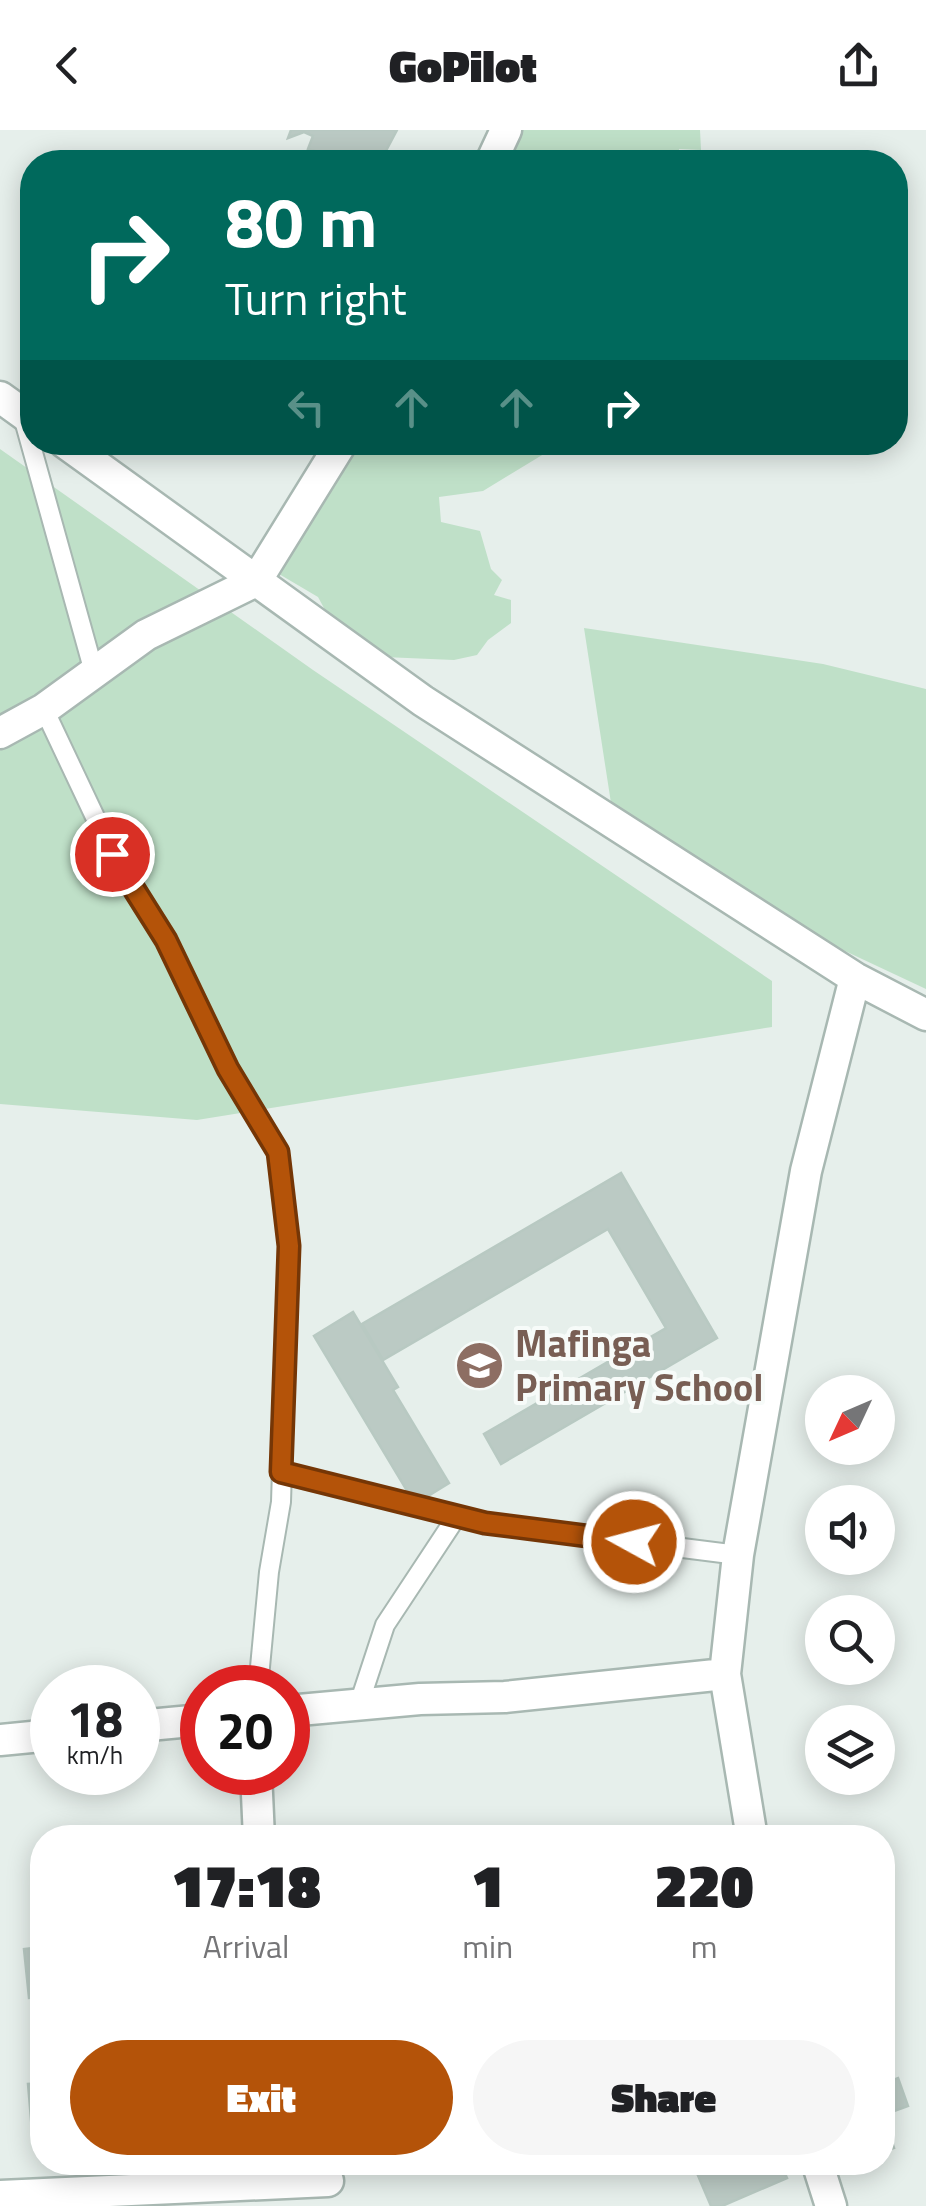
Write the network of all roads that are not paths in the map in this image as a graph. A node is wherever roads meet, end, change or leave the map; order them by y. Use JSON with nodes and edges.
{"nodes":[{"id":1,"x":31,"y":455,"type":"edge"},
{"id":2,"x":82,"y":455,"type":"edge"},
{"id":3,"x":334,"y":455,"type":"edge"},
{"id":4,"x":256,"y":581,"type":"junction"},
{"id":5,"x":94,"y":672,"type":"junction"},
{"id":6,"x":44,"y":709,"type":"junction"},
{"id":7,"x":0,"y":733,"type":"edge"},
{"id":8,"x":856,"y":978,"type":"junction"},
{"id":9,"x":926,"y":1016,"type":"edge"},
{"id":10,"x":281,"y":1472,"type":"junction"},
{"id":11,"x":458,"y":1516,"type":"junction"},
{"id":12,"x":738,"y":1555,"type":"junction"},
{"id":13,"x":260,"y":1665,"type":"edge"},
{"id":14,"x":724,"y":1674,"type":"junction"},
{"id":15,"x":359,"y":1704,"type":"junction"},
{"id":16,"x":310,"y":1709,"type":"edge"},
{"id":17,"x":30,"y":1737,"type":"edge"},
{"id":18,"x":0,"y":1740,"type":"edge"},
{"id":19,"x":257,"y":1795,"type":"edge"},
{"id":20,"x":259,"y":1825,"type":"edge"},
{"id":21,"x":750,"y":1825,"type":"edge"},
{"id":22,"x":821,"y":2175,"type":"edge"},
{"id":23,"x":329,"y":2183,"type":"edge"},
{"id":24,"x":249,"y":2195,"type":"edge"},
{"id":25,"x":0,"y":2196,"type":"edge"},
{"id":26,"x":831,"y":2206,"type":"edge"}],
"edges":[{"from":1,"to":5,"type":"lane"},
{"from":2,"to":4,"type":"street"},
{"from":3,"to":4,"type":"street"},
{"from":4,"to":5,"type":"street"},
{"from":4,"to":8,"type":"street"},
{"from":5,"to":6,"type":"street"},
{"from":6,"to":7,"type":"street"},
{"from":6,"to":10,"type":"lane"},
{"from":8,"to":9,"type":"street"},
{"from":8,"to":12,"type":"street"},
{"from":10,"to":11,"type":"lane"},
{"from":10,"to":13,"type":"lane"},
{"from":11,"to":12,"type":"lane"},
{"from":11,"to":15,"type":"lane"},
{"from":12,"to":14,"type":"street"},
{"from":14,"to":15,"type":"street"},
{"from":14,"to":21,"type":"street"},
{"from":15,"to":16,"type":"street"},
{"from":17,"to":18,"type":"street"},
{"from":19,"to":20,"type":"street"},
{"from":22,"to":26,"type":"street"},
{"from":23,"to":24,"type":"street"},
{"from":24,"to":25,"type":"street"}]}
